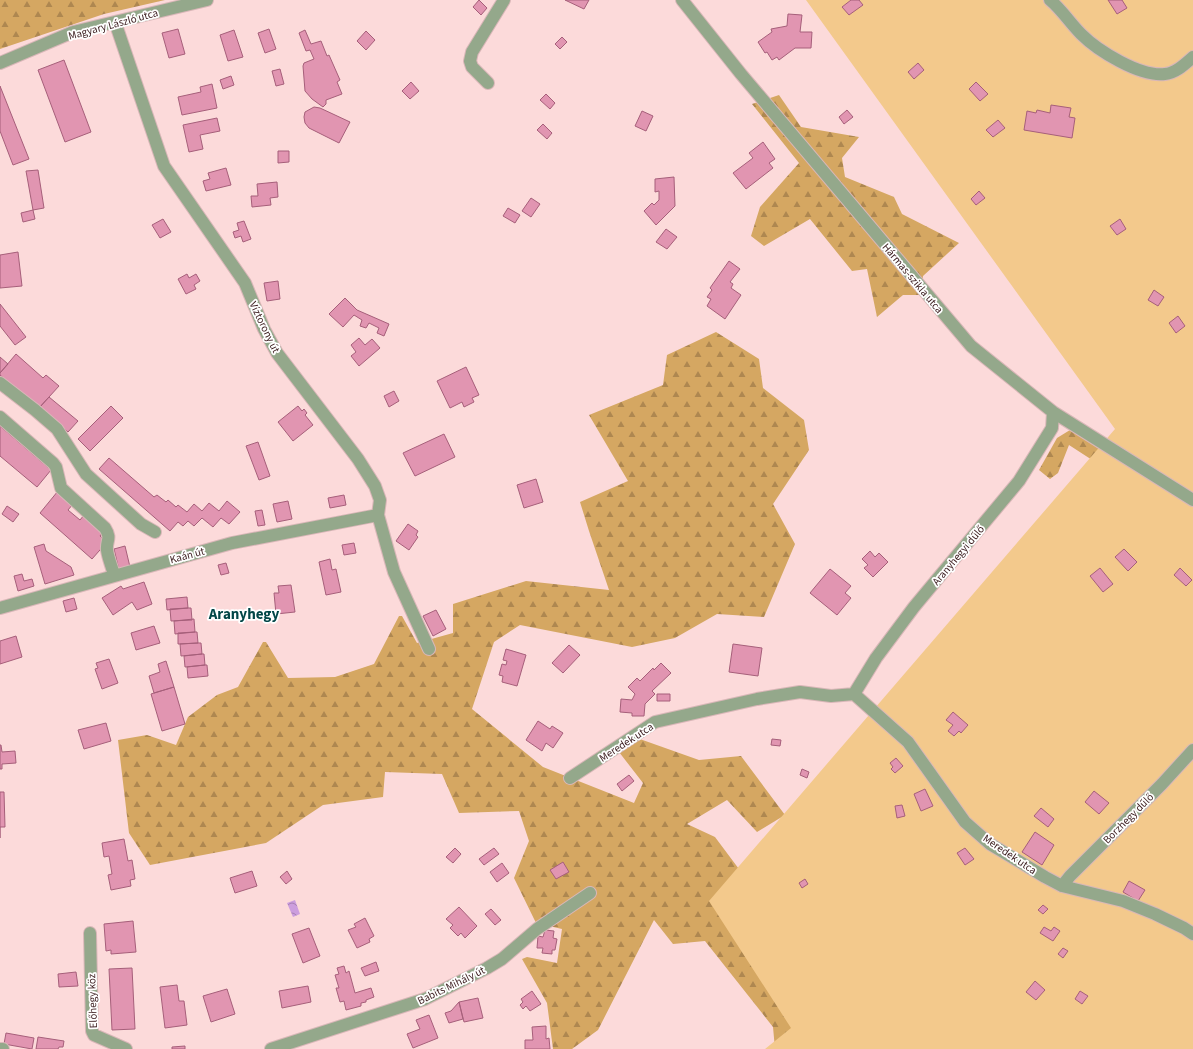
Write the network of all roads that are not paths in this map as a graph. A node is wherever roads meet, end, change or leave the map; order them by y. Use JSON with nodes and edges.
{"nodes":[{"id":1,"x":207,"y":0,"type":"edge"},
{"id":2,"x":504,"y":0,"type":"edge"},
{"id":3,"x":683,"y":0,"type":"edge"},
{"id":4,"x":1050,"y":0,"type":"edge"},
{"id":5,"x":115,"y":22,"type":"junction"},
{"id":6,"x":1193,"y":57,"type":"edge"},
{"id":7,"x":0,"y":63,"type":"edge"},
{"id":8,"x":488,"y":83,"type":"dead end"},
{"id":9,"x":0,"y":383,"type":"edge"},
{"id":10,"x":1053,"y":412,"type":"junction"},
{"id":11,"x":0,"y":417,"type":"edge"},
{"id":12,"x":1193,"y":500,"type":"edge"},
{"id":13,"x":378,"y":515,"type":"junction"},
{"id":14,"x":155,"y":532,"type":"dead end"},
{"id":15,"x":114,"y":575,"type":"junction"},
{"id":16,"x":0,"y":608,"type":"edge"},
{"id":17,"x":429,"y":649,"type":"dead end"},
{"id":18,"x":854,"y":694,"type":"junction"},
{"id":19,"x":1193,"y":750,"type":"edge"},
{"id":20,"x":570,"y":778,"type":"dead end"},
{"id":21,"x":1062,"y":886,"type":"junction"},
{"id":22,"x":590,"y":893,"type":"dead end"},
{"id":23,"x":90,"y":933,"type":"dead end"},
{"id":24,"x":1193,"y":934,"type":"edge"},
{"id":25,"x":126,"y":1049,"type":"edge"},
{"id":26,"x":271,"y":1049,"type":"edge"}],
"edges":[{"from":1,"to":5,"type":"street","name":"Magyary László utca"},
{"from":2,"to":8,"type":"street"},
{"from":3,"to":10,"type":"street","name":"Hármas-szikla utca"},
{"from":4,"to":6,"type":"street"},
{"from":5,"to":7,"type":"street","name":"Magyary László utca"},
{"from":5,"to":13,"type":"street","name":"Víztorony út"},
{"from":9,"to":14,"type":"street"},
{"from":10,"to":12,"type":"street","name":"Hármas-szikla utca"},
{"from":10,"to":18,"type":"street","name":"Aranyhegyi dűlő"},
{"from":11,"to":15,"type":"street"},
{"from":13,"to":15,"type":"street","name":"Kaán út"},
{"from":13,"to":17,"type":"street","name":"Víztorony út"},
{"from":15,"to":16,"type":"street","name":"Kaán út"},
{"from":18,"to":20,"type":"street","name":"Meredek utca"},
{"from":18,"to":21,"type":"street","name":"Meredek utca"},
{"from":19,"to":21,"type":"street","name":"Borzhegy dűlő"},
{"from":21,"to":24,"type":"street","name":"Meredek utca"},
{"from":22,"to":26,"type":"street","name":"Babits Mihály út"},
{"from":23,"to":25,"type":"street","name":"Előhegy köz"}]}
